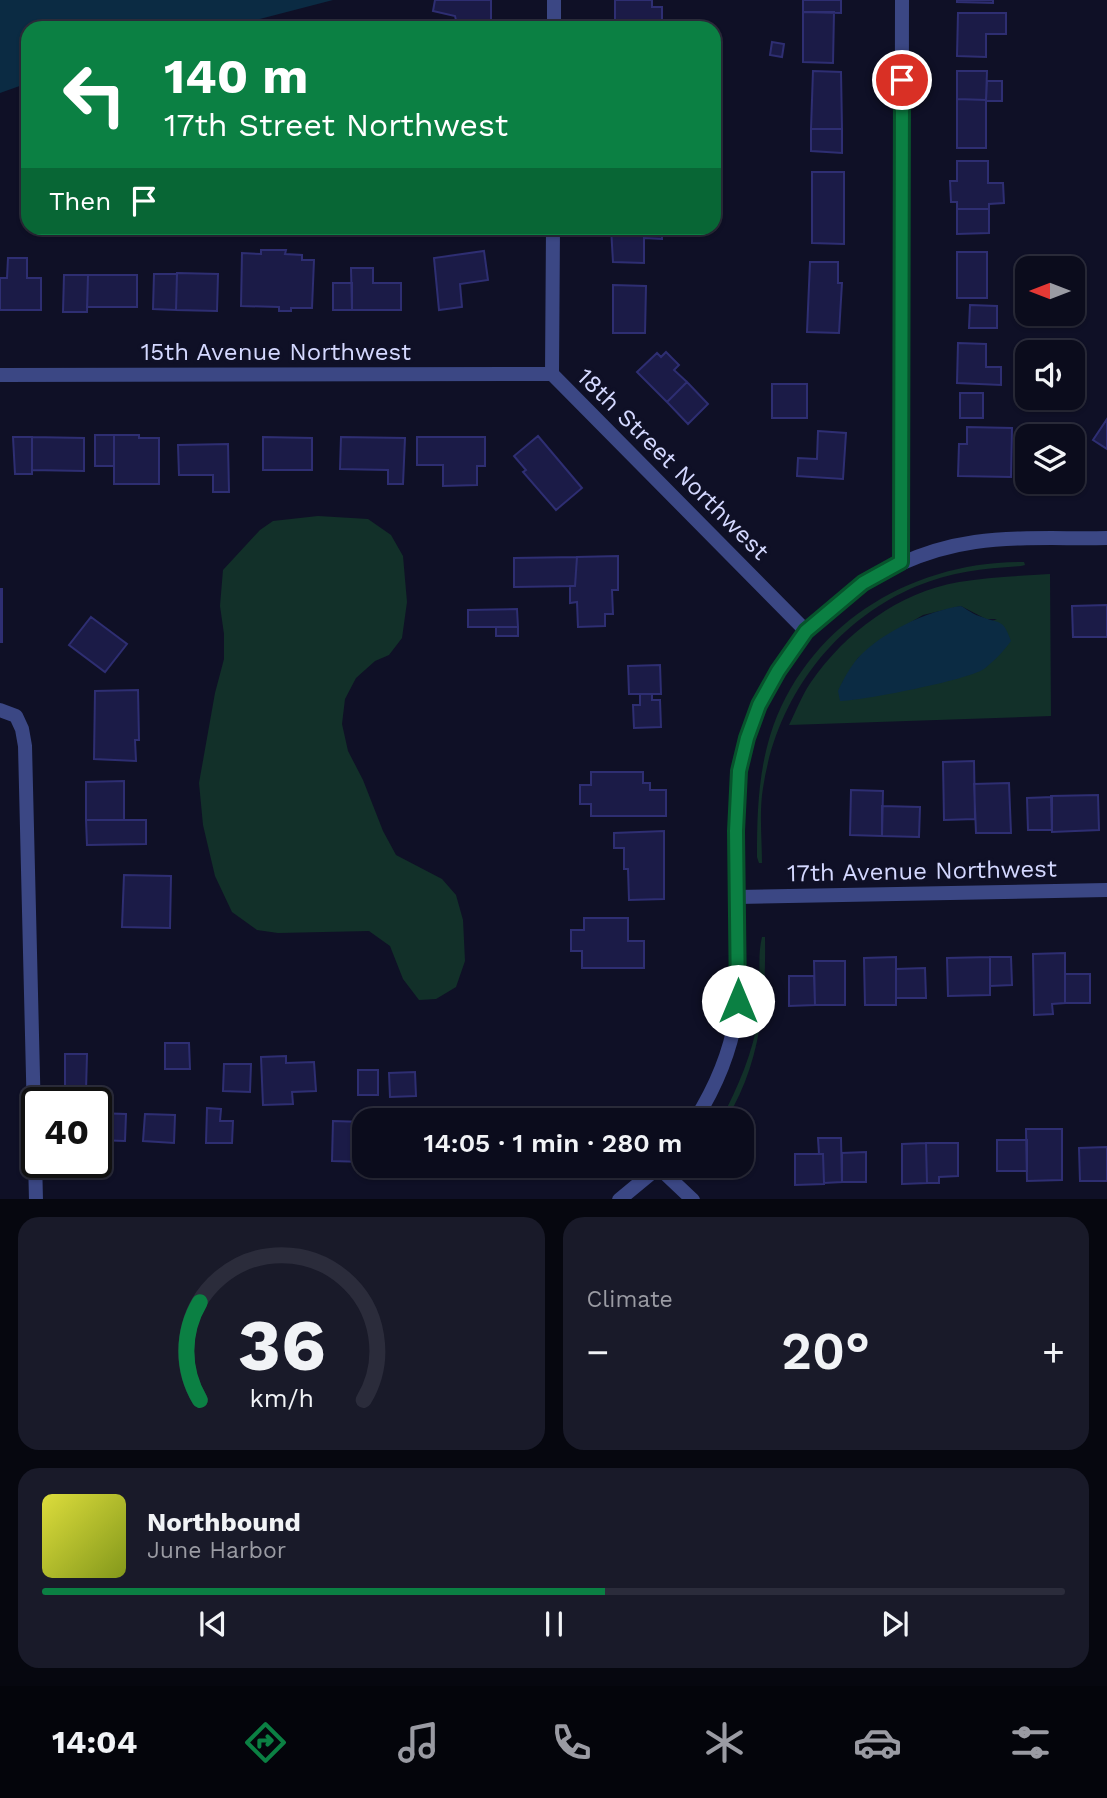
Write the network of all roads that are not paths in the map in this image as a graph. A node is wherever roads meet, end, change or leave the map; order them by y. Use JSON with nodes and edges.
{"nodes":[{"id":1,"x":554,"y":0,"type":"edge"},
{"id":2,"x":902,"y":0,"type":"edge"},
{"id":3,"x":554,"y":21,"type":"edge"},
{"id":4,"x":553,"y":235,"type":"edge"},
{"id":5,"x":552,"y":374,"type":"junction"},
{"id":6,"x":0,"y":375,"type":"edge"},
{"id":7,"x":1107,"y":538,"type":"edge"},
{"id":8,"x":901,"y":562,"type":"junction"},
{"id":9,"x":806,"y":631,"type":"junction"},
{"id":10,"x":0,"y":710,"type":"edge"},
{"id":11,"x":1107,"y":890,"type":"edge"},
{"id":12,"x":737,"y":897,"type":"junction"},
{"id":13,"x":702,"y":1108,"type":"edge"},
{"id":14,"x":644,"y":1178,"type":"edge"},
{"id":15,"x":671,"y":1178,"type":"edge"},
{"id":16,"x":36,"y":1199,"type":"edge"},
{"id":17,"x":619,"y":1199,"type":"edge"},
{"id":18,"x":693,"y":1199,"type":"edge"}],
"edges":[{"from":1,"to":3,"type":"street"},
{"from":2,"to":8,"type":"street"},
{"from":4,"to":5,"type":"street","name":"18th Street Northwest"},
{"from":5,"to":6,"type":"street","name":"15th Avenue Northwest"},
{"from":5,"to":9,"type":"street","name":"18th Street Northwest"},
{"from":7,"to":8,"type":"street"},
{"from":8,"to":9,"type":"street"},
{"from":9,"to":12,"type":"street"},
{"from":10,"to":16,"type":"street"},
{"from":11,"to":12,"type":"street","name":"17th Avenue Northwest"},
{"from":12,"to":13,"type":"street"},
{"from":14,"to":17,"type":"street"},
{"from":15,"to":18,"type":"street"}]}
